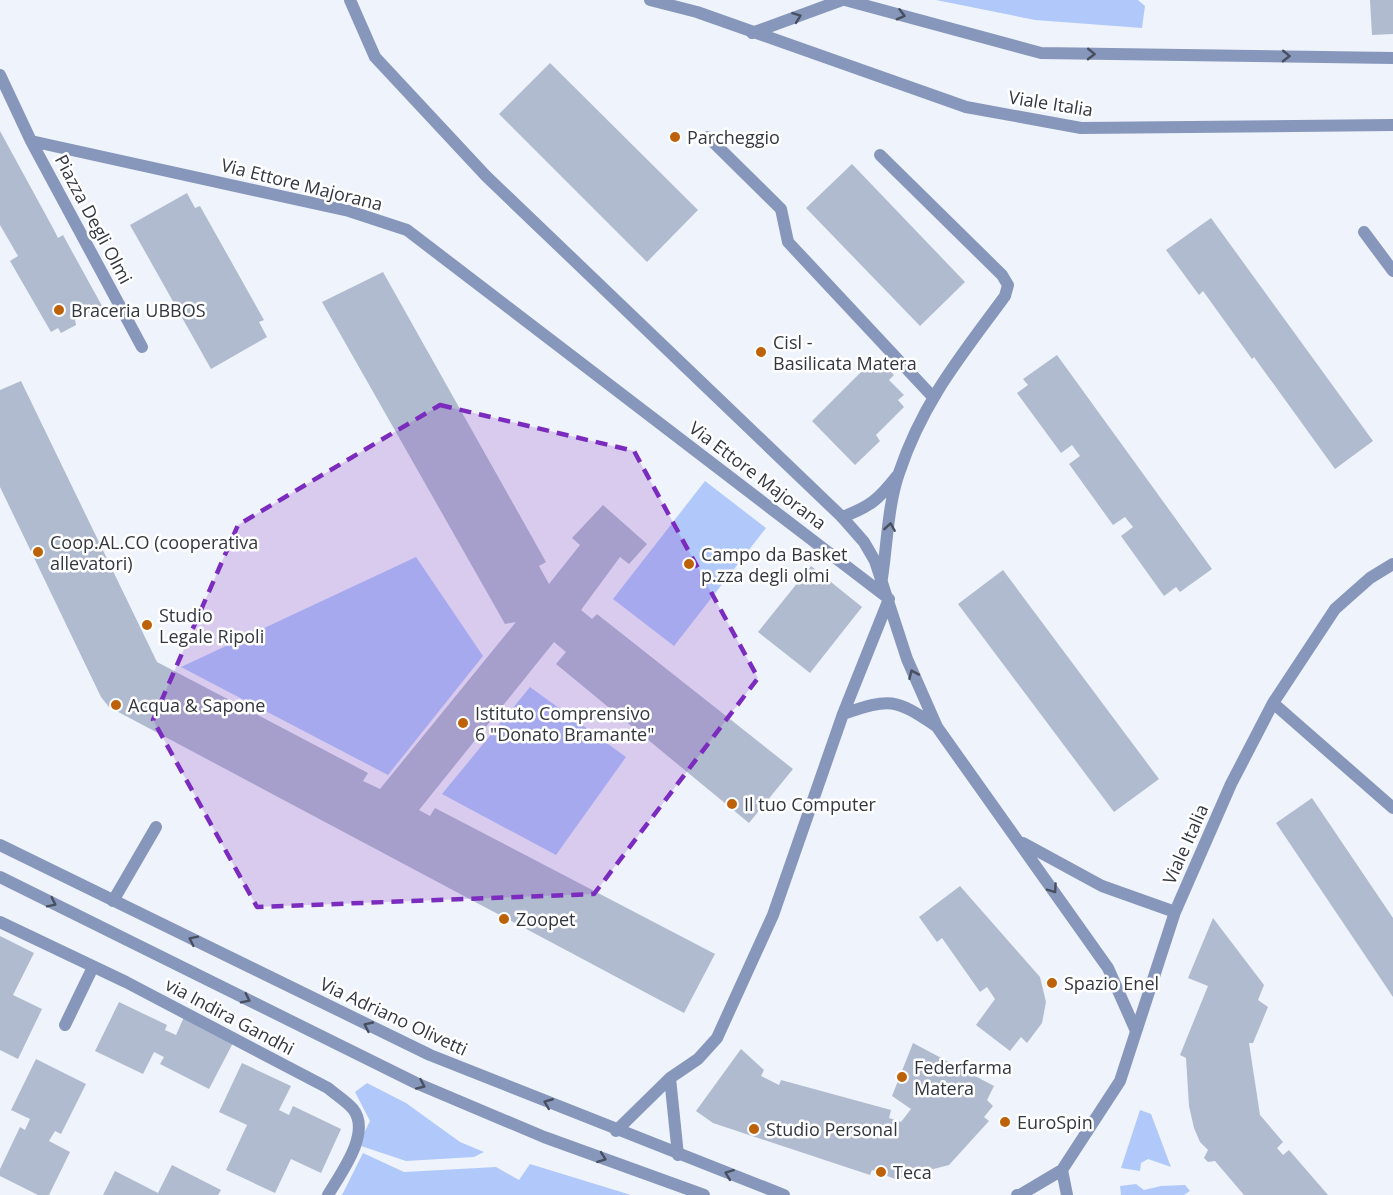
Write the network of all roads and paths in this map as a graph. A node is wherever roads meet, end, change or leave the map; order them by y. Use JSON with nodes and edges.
{"nodes":[{"id":1,"x":350,"y":0,"type":"edge"},
{"id":2,"x":650,"y":0,"type":"edge"},
{"id":3,"x":844,"y":0,"type":"edge"},
{"id":4,"x":752,"y":33,"type":"junction"},
{"id":5,"x":1393,"y":58,"type":"edge"},
{"id":6,"x":0,"y":75,"type":"edge"},
{"id":7,"x":3,"y":94,"type":"edge"},
{"id":8,"x":1393,"y":125,"type":"edge"},
{"id":9,"x":708,"y":136,"type":"dead end"},
{"id":10,"x":31,"y":141,"type":"junction"},
{"id":11,"x":880,"y":155,"type":"dead end"},
{"id":12,"x":1364,"y":232,"type":"dead end"},
{"id":13,"x":1393,"y":271,"type":"edge"},
{"id":14,"x":142,"y":347,"type":"dead end"},
{"id":15,"x":932,"y":396,"type":"junction"},
{"id":16,"x":898,"y":475,"type":"junction"},
{"id":17,"x":842,"y":517,"type":"junction"},
{"id":18,"x":1393,"y":564,"type":"edge"},
{"id":19,"x":882,"y":578,"type":"junction"},
{"id":20,"x":890,"y":599,"type":"junction"},
{"id":21,"x":1273,"y":703,"type":"junction"},
{"id":22,"x":843,"y":714,"type":"junction"},
{"id":23,"x":937,"y":727,"type":"junction"},
{"id":24,"x":1393,"y":808,"type":"edge"},
{"id":25,"x":156,"y":827,"type":"dead end"},
{"id":26,"x":1020,"y":841,"type":"junction"},
{"id":27,"x":0,"y":845,"type":"edge"},
{"id":28,"x":0,"y":877,"type":"edge"},
{"id":29,"x":113,"y":901,"type":"junction"},
{"id":30,"x":1175,"y":912,"type":"junction"},
{"id":31,"x":0,"y":922,"type":"edge"},
{"id":32,"x":93,"y":967,"type":"junction"},
{"id":33,"x":65,"y":1025,"type":"dead end"},
{"id":34,"x":1137,"y":1031,"type":"junction"},
{"id":35,"x":670,"y":1078,"type":"junction"},
{"id":36,"x":616,"y":1131,"type":"junction"},
{"id":37,"x":678,"y":1155,"type":"junction"},
{"id":38,"x":1062,"y":1170,"type":"junction"},
{"id":39,"x":328,"y":1195,"type":"edge"},
{"id":40,"x":704,"y":1195,"type":"edge"},
{"id":41,"x":784,"y":1195,"type":"edge"},
{"id":42,"x":1018,"y":1195,"type":"edge"},
{"id":43,"x":1026,"y":1195,"type":"edge"},
{"id":44,"x":1067,"y":1195,"type":"edge"}],
"edges":[{"from":1,"to":17,"type":"street","name":"Via Ettore Majorana"},
{"from":2,"to":4,"type":"street","name":"Viale Italia"},
{"from":4,"to":3,"type":"street","one_way":true},
{"from":3,"to":5,"type":"street","one_way":true},
{"from":4,"to":8,"type":"street","name":"Viale Italia"},
{"from":6,"to":7,"type":"street","name":"Piazza Degli Olmi"},
{"from":7,"to":10,"type":"street","name":"Piazza Degli Olmi"},
{"from":9,"to":15,"type":"street"},
{"from":10,"to":14,"type":"street","name":"Piazza Degli Olmi"},
{"from":10,"to":20,"type":"street","name":"Via Ettore Majorana"},
{"from":11,"to":15,"type":"street"},
{"from":12,"to":13,"type":"street"},
{"from":15,"to":16,"type":"street"},
{"from":16,"to":17,"type":"street"},
{"from":19,"to":16,"type":"street","one_way":true},
{"from":17,"to":19,"type":"street","name":"Via Ettore Majorana"},
{"from":18,"to":21,"type":"street","name":"Viale Italia"},
{"from":19,"to":20,"type":"street","name":"Via Ettore Majorana"},
{"from":20,"to":22,"type":"street"},
{"from":23,"to":20,"type":"street","one_way":true},
{"from":21,"to":24,"type":"street"},
{"from":21,"to":30,"type":"street","name":"Viale Italia"},
{"from":22,"to":23,"type":"street"},
{"from":22,"to":35,"type":"street"},
{"from":23,"to":26,"type":"street"},
{"from":25,"to":29,"type":"street"},
{"from":26,"to":30,"type":"street"},
{"from":26,"to":34,"type":"street","one_way":true},
{"from":27,"to":29,"type":"street","name":"Via Adriano Olivetti"},
{"from":28,"to":40,"type":"street","one_way":true},
{"from":36,"to":29,"type":"street","name":"Via Adriano Olivetti","one_way":true},
{"from":30,"to":34,"type":"street","name":"Viale Italia"},
{"from":31,"to":32,"type":"street","name":"via Indira Gandhi"},
{"from":32,"to":33,"type":"street"},
{"from":32,"to":39,"type":"street","name":"via Indira Gandhi"},
{"from":34,"to":38,"type":"street","name":"Viale Italia"},
{"from":35,"to":36,"type":"street"},
{"from":35,"to":37,"type":"street"},
{"from":36,"to":37,"type":"street","name":"Via Adriano Olivetti"},
{"from":41,"to":37,"type":"street","name":"Via Adriano Olivetti","one_way":true},
{"from":38,"to":42,"type":"street","name":"Viale Italia"},
{"from":38,"to":44,"type":"street"},
{"from":42,"to":43,"type":"street"}]}
